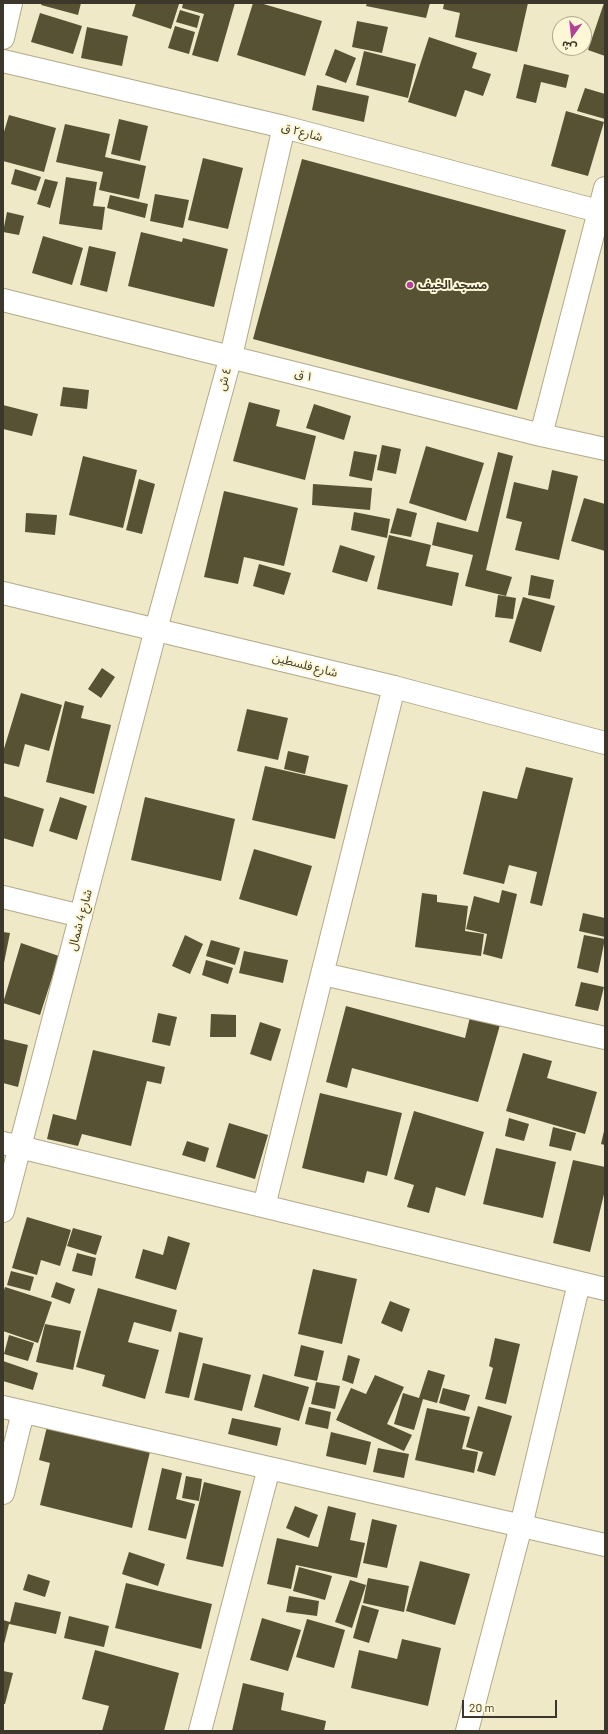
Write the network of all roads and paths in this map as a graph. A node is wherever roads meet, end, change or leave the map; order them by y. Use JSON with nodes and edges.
{"nodes":[{"id":1,"x":11,"y":3,"type":"edge"},
{"id":2,"x":3,"y":38,"type":"edge"},
{"id":3,"x":3,"y":61,"type":"edge"},
{"id":4,"x":284,"y":127,"type":"junction"},
{"id":5,"x":605,"y":188,"type":"edge"},
{"id":6,"x":598,"y":211,"type":"junction"},
{"id":7,"x":3,"y":300,"type":"edge"},
{"id":8,"x":231,"y":356,"type":"junction"},
{"id":9,"x":541,"y":435,"type":"junction"},
{"id":10,"x":605,"y":449,"type":"edge"},
{"id":11,"x":3,"y":593,"type":"edge"},
{"id":12,"x":156,"y":629,"type":"junction"},
{"id":13,"x":394,"y":687,"type":"junction"},
{"id":14,"x":605,"y":742,"type":"edge"},
{"id":15,"x":3,"y":897,"type":"edge"},
{"id":16,"x":81,"y":916,"type":"junction"},
{"id":17,"x":323,"y":974,"type":"junction"},
{"id":18,"x":605,"y":1038,"type":"edge"},
{"id":19,"x":12,"y":1145,"type":"edge"},
{"id":20,"x":264,"y":1206,"type":"junction"},
{"id":21,"x":3,"y":1211,"type":"edge"},
{"id":22,"x":579,"y":1283,"type":"junction"},
{"id":23,"x":605,"y":1289,"type":"edge"},
{"id":24,"x":13,"y":1409,"type":"edge"},
{"id":25,"x":268,"y":1468,"type":"junction"},
{"id":26,"x":3,"y":1493,"type":"edge"},
{"id":27,"x":521,"y":1526,"type":"junction"},
{"id":28,"x":605,"y":1545,"type":"edge"},
{"id":29,"x":200,"y":1731,"type":"edge"},
{"id":30,"x":467,"y":1731,"type":"edge"}],
"edges":[{"from":1,"to":2,"type":"street"},
{"from":3,"to":4,"type":"street","name":"شارع٢ ق"},
{"from":4,"to":6,"type":"street","name":"شارع٢ ق"},
{"from":4,"to":8,"type":"street","name":"٤ ش"},
{"from":5,"to":6,"type":"street"},
{"from":6,"to":9,"type":"street"},
{"from":7,"to":8,"type":"street","name":"١ ق"},
{"from":8,"to":9,"type":"street","name":"١ ق"},
{"from":8,"to":12,"type":"street","name":"٤ ش"},
{"from":9,"to":10,"type":"street","name":"١ ق"},
{"from":11,"to":12,"type":"street","name":"شارع فلسطين"},
{"from":12,"to":13,"type":"street","name":"شارع فلسطين"},
{"from":12,"to":16,"type":"street","name":"شارع 4 شمال"},
{"from":13,"to":14,"type":"street","name":"شارع فلسطين"},
{"from":13,"to":17,"type":"street"},
{"from":15,"to":16,"type":"street"},
{"from":16,"to":19,"type":"street","name":"شارع 4 شمال"},
{"from":17,"to":18,"type":"street"},
{"from":17,"to":20,"type":"street"},
{"from":19,"to":20,"type":"street"},
{"from":19,"to":21,"type":"street","name":"شارع 4 شمال"},
{"from":20,"to":22,"type":"street"},
{"from":22,"to":23,"type":"street"},
{"from":22,"to":27,"type":"street"},
{"from":24,"to":25,"type":"street"},
{"from":24,"to":26,"type":"street"},
{"from":25,"to":27,"type":"street"},
{"from":25,"to":29,"type":"street"},
{"from":27,"to":28,"type":"street"},
{"from":27,"to":30,"type":"street"}]}
